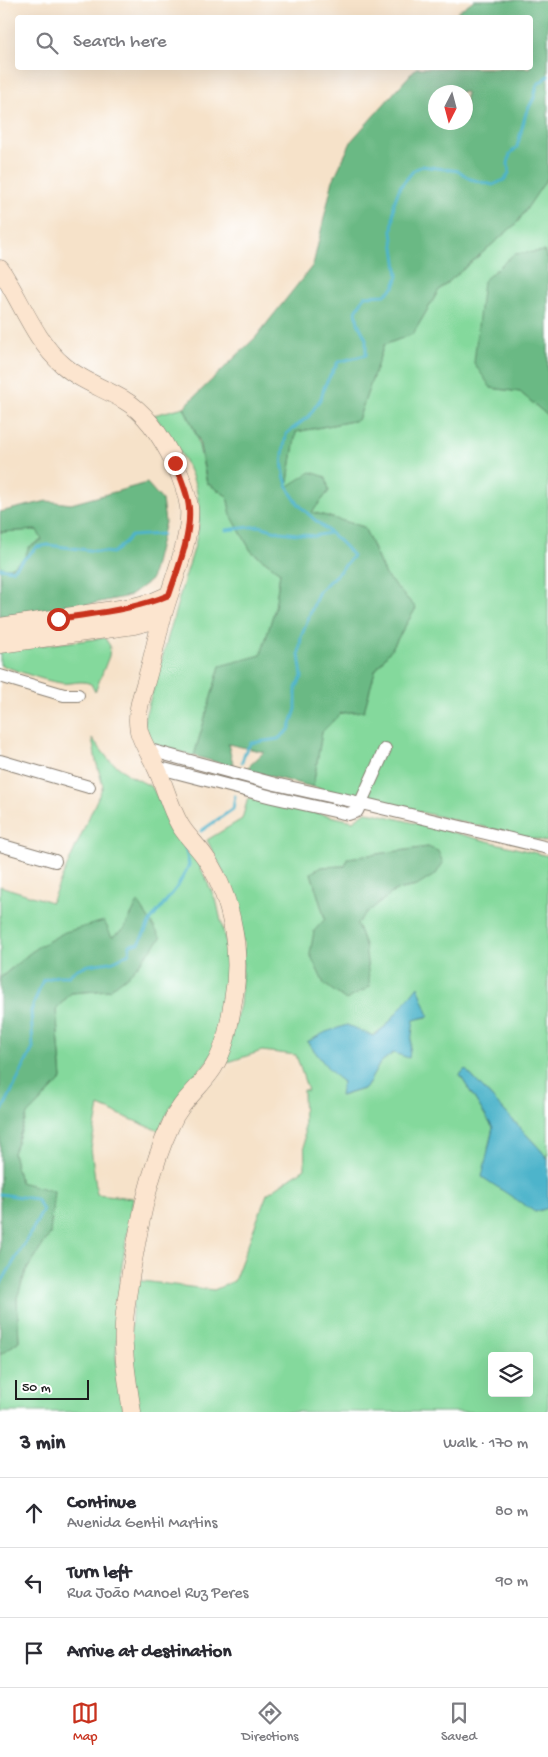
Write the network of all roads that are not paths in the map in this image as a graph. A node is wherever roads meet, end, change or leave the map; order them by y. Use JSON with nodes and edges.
{"nodes":[{"id":1,"x":0,"y":269,"type":"edge"},
{"id":2,"x":169,"y":595,"type":"junction"},
{"id":3,"x":133,"y":607,"type":"junction"},
{"id":4,"x":162,"y":618,"type":"junction"},
{"id":5,"x":134,"y":625,"type":"junction"},
{"id":6,"x":0,"y":627,"type":"edge"},
{"id":7,"x":0,"y":644,"type":"edge"},
{"id":8,"x":0,"y":676,"type":"edge"},
{"id":9,"x":78,"y":695,"type":"dead end"},
{"id":10,"x":146,"y":748,"type":"junction"},
{"id":11,"x":386,"y":749,"type":"dead end"},
{"id":12,"x":0,"y":760,"type":"edge"},
{"id":13,"x":156,"y":767,"type":"junction"},
{"id":14,"x":89,"y":787,"type":"dead end"},
{"id":15,"x":361,"y":803,"type":"junction"},
{"id":16,"x":0,"y":845,"type":"edge"},
{"id":17,"x":548,"y":848,"type":"edge"},
{"id":18,"x":55,"y":861,"type":"dead end"},
{"id":19,"x":132,"y":1412,"type":"edge"}],
"edges":[{"from":1,"to":2,"type":"street"},
{"from":2,"to":3,"type":"street"},
{"from":2,"to":4,"type":"street"},
{"from":3,"to":5,"type":"street"},
{"from":3,"to":6,"type":"street"},
{"from":4,"to":5,"type":"street"},
{"from":4,"to":10,"type":"street"},
{"from":5,"to":7,"type":"street"},
{"from":8,"to":9,"type":"street"},
{"from":10,"to":13,"type":"street"},
{"from":10,"to":15,"type":"street"},
{"from":11,"to":15,"type":"street"},
{"from":12,"to":14,"type":"street"},
{"from":13,"to":15,"type":"street"},
{"from":13,"to":19,"type":"street"},
{"from":15,"to":17,"type":"street"},
{"from":16,"to":18,"type":"street"}]}
